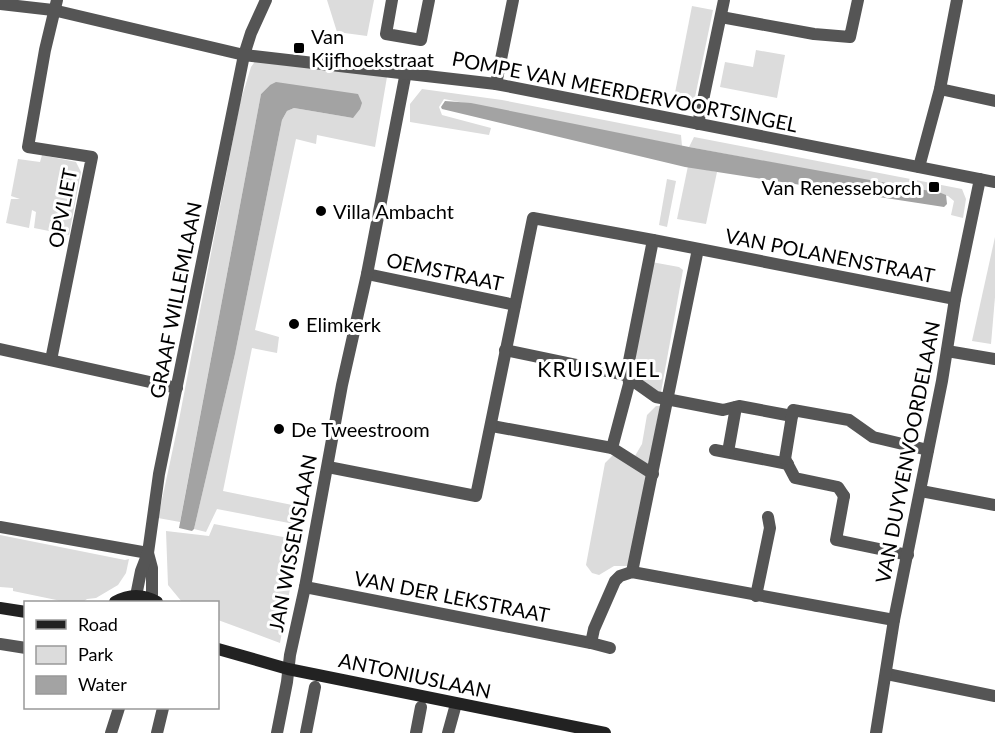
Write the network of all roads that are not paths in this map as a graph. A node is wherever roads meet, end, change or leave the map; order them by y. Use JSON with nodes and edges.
{"nodes":[{"id":1,"x":266,"y":0,"type":"edge"},
{"id":2,"x":392,"y":0,"type":"edge"},
{"id":3,"x":429,"y":0,"type":"edge"},
{"id":4,"x":513,"y":0,"type":"edge"},
{"id":5,"x":724,"y":0,"type":"edge"},
{"id":6,"x":858,"y":0,"type":"edge"},
{"id":7,"x":957,"y":0,"type":"edge"},
{"id":8,"x":0,"y":4,"type":"edge"},
{"id":9,"x":55,"y":5,"type":"edge"},
{"id":10,"x":721,"y":17,"type":"junction"},
{"id":11,"x":244,"y":55,"type":"junction"},
{"id":12,"x":406,"y":72,"type":"junction"},
{"id":13,"x":496,"y":84,"type":"junction"},
{"id":14,"x":940,"y":89,"type":"junction"},
{"id":15,"x":995,"y":101,"type":"edge"},
{"id":16,"x":698,"y":124,"type":"junction"},
{"id":17,"x":919,"y":167,"type":"junction"},
{"id":18,"x":980,"y":179,"type":"junction"},
{"id":19,"x":995,"y":182,"type":"edge"},
{"id":20,"x":653,"y":240,"type":"junction"},
{"id":21,"x":698,"y":249,"type":"junction"},
{"id":22,"x":367,"y":274,"type":"junction"},
{"id":23,"x":955,"y":299,"type":"junction"},
{"id":24,"x":515,"y":305,"type":"junction"},
{"id":25,"x":0,"y":348,"type":"edge"},
{"id":26,"x":506,"y":350,"type":"junction"},
{"id":27,"x":947,"y":351,"type":"junction"},
{"id":28,"x":995,"y":359,"type":"edge"},
{"id":29,"x":51,"y":360,"type":"junction"},
{"id":30,"x":629,"y":379,"type":"junction"},
{"id":31,"x":177,"y":388,"type":"junction"},
{"id":32,"x":667,"y":399,"type":"junction"},
{"id":33,"x":736,"y":407,"type":"junction"},
{"id":34,"x":792,"y":416,"type":"junction"},
{"id":35,"x":492,"y":426,"type":"junction"},
{"id":36,"x":612,"y":448,"type":"junction"},
{"id":37,"x":928,"y":450,"type":"junction"},
{"id":38,"x":786,"y":461,"type":"junction"},
{"id":39,"x":328,"y":467,"type":"junction"},
{"id":40,"x":653,"y":474,"type":"junction"},
{"id":41,"x":921,"y":490,"type":"junction"},
{"id":42,"x":995,"y":505,"type":"edge"},
{"id":43,"x":768,"y":517,"type":"dead end"},
{"id":44,"x":0,"y":527,"type":"edge"},
{"id":45,"x":148,"y":553,"type":"junction"},
{"id":46,"x":908,"y":555,"type":"junction"},
{"id":47,"x":632,"y":572,"type":"junction"},
{"id":48,"x":305,"y":587,"type":"junction"},
{"id":49,"x":136,"y":596,"type":"junction"},
{"id":50,"x":756,"y":596,"type":"junction"},
{"id":51,"x":118,"y":601,"type":"edge"},
{"id":52,"x":154,"y":601,"type":"edge"},
{"id":53,"x":0,"y":608,"type":"edge"},
{"id":54,"x":24,"y":612,"type":"edge"},
{"id":55,"x":894,"y":620,"type":"junction"},
{"id":56,"x":591,"y":643,"type":"junction"},
{"id":57,"x":0,"y":644,"type":"edge"},
{"id":58,"x":24,"y":648,"type":"edge"},
{"id":59,"x":610,"y":648,"type":"dead end"},
{"id":60,"x":219,"y":649,"type":"edge"},
{"id":61,"x":288,"y":669,"type":"junction"},
{"id":62,"x":887,"y":674,"type":"junction"},
{"id":63,"x":315,"y":687,"type":"dead end"},
{"id":64,"x":995,"y":696,"type":"edge"},
{"id":65,"x":456,"y":704,"type":"junction"},
{"id":66,"x":421,"y":707,"type":"dead end"},
{"id":67,"x":119,"y":709,"type":"edge"},
{"id":68,"x":163,"y":709,"type":"edge"},
{"id":69,"x":579,"y":730,"type":"edge"},
{"id":70,"x":111,"y":733,"type":"edge"},
{"id":71,"x":157,"y":733,"type":"edge"},
{"id":72,"x":277,"y":733,"type":"edge"},
{"id":73,"x":306,"y":733,"type":"edge"},
{"id":74,"x":416,"y":733,"type":"edge"},
{"id":75,"x":448,"y":733,"type":"edge"},
{"id":76,"x":605,"y":733,"type":"edge"},
{"id":77,"x":876,"y":733,"type":"edge"}],
"edges":[{"from":1,"to":11,"type":"street"},
{"from":2,"to":3,"type":"street"},
{"from":4,"to":13,"type":"street"},
{"from":5,"to":10,"type":"street"},
{"from":6,"to":10,"type":"street"},
{"from":7,"to":14,"type":"street"},
{"from":8,"to":9,"type":"street","name":"POMPE VAN MEERDERVOORTSINGEL"},
{"from":9,"to":11,"type":"street","name":"POMPE VAN MEERDERVOORTSINGEL"},
{"from":9,"to":29,"type":"street","name":"OPVLIET"},
{"from":10,"to":16,"type":"street"},
{"from":11,"to":12,"type":"street","name":"POMPE VAN MEERDERVOORTSINGEL"},
{"from":11,"to":31,"type":"street","name":"GRAAF WILLEMLAAN"},
{"from":12,"to":13,"type":"street","name":"POMPE VAN MEERDERVOORTSINGEL"},
{"from":12,"to":22,"type":"street","name":"JAN WISSENSLAAN"},
{"from":13,"to":16,"type":"street","name":"POMPE VAN MEERDERVOORTSINGEL"},
{"from":14,"to":15,"type":"street"},
{"from":14,"to":17,"type":"street"},
{"from":16,"to":17,"type":"street","name":"POMPE VAN MEERDERVOORTSINGEL"},
{"from":17,"to":18,"type":"street","name":"POMPE VAN MEERDERVOORTSINGEL"},
{"from":18,"to":19,"type":"street","name":"POMPE VAN MEERDERVOORTSINGEL"},
{"from":18,"to":23,"type":"street","name":"VAN DUYVENVOORDELAAN"},
{"from":20,"to":21,"type":"street","name":"VAN POLANENSTRAAT"},
{"from":20,"to":24,"type":"street","name":"VAN POLANENSTRAAT"},
{"from":20,"to":30,"type":"street"},
{"from":21,"to":23,"type":"street","name":"VAN POLANENSTRAAT"},
{"from":21,"to":32,"type":"street","name":"VAN POLANENSTRAAT"},
{"from":22,"to":24,"type":"street","name":"OEMSTRAAT"},
{"from":22,"to":39,"type":"street","name":"JAN WISSENSLAAN"},
{"from":23,"to":27,"type":"street","name":"VAN DUYVENVOORDELAAN"},
{"from":24,"to":26,"type":"street","name":"VAN POLANENSTRAAT"},
{"from":25,"to":29,"type":"street"},
{"from":26,"to":30,"type":"street"},
{"from":26,"to":35,"type":"street","name":"VAN POLANENSTRAAT"},
{"from":27,"to":28,"type":"street"},
{"from":27,"to":37,"type":"street","name":"VAN DUYVENVOORDELAAN"},
{"from":29,"to":31,"type":"street"},
{"from":30,"to":32,"type":"street"},
{"from":30,"to":36,"type":"street"},
{"from":31,"to":45,"type":"street","name":"GRAAF WILLEMLAAN"},
{"from":32,"to":33,"type":"street"},
{"from":32,"to":40,"type":"street"},
{"from":33,"to":34,"type":"street"},
{"from":33,"to":38,"type":"street"},
{"from":34,"to":37,"type":"street"},
{"from":34,"to":38,"type":"street"},
{"from":35,"to":36,"type":"street"},
{"from":35,"to":39,"type":"street","name":"VAN POLANENSTRAAT"},
{"from":36,"to":40,"type":"street"},
{"from":37,"to":41,"type":"street","name":"VAN DUYVENVOORDELAAN"},
{"from":38,"to":46,"type":"street"},
{"from":39,"to":48,"type":"street","name":"JAN WISSENSLAAN"},
{"from":40,"to":47,"type":"street"},
{"from":41,"to":42,"type":"street"},
{"from":41,"to":46,"type":"street","name":"VAN DUYVENVOORDELAAN"},
{"from":43,"to":50,"type":"street"},
{"from":44,"to":45,"type":"street"},
{"from":45,"to":49,"type":"street","name":"GRAAF WILLEMLAAN"},
{"from":45,"to":52,"type":"street","name":"GRAAF WILLEMLAAN"},
{"from":46,"to":55,"type":"street","name":"VAN DUYVENVOORDELAAN"},
{"from":47,"to":50,"type":"street"},
{"from":47,"to":56,"type":"street"},
{"from":48,"to":56,"type":"street","name":"VAN DER LEKSTRAAT"},
{"from":48,"to":61,"type":"street","name":"JAN WISSENSLAAN"},
{"from":49,"to":51,"type":"main road"},
{"from":49,"to":52,"type":"main road"},
{"from":50,"to":55,"type":"street"},
{"from":53,"to":54,"type":"main road"},
{"from":55,"to":62,"type":"street","name":"VAN DUYVENVOORDELAAN"},
{"from":56,"to":59,"type":"street","name":"VAN DER LEKSTRAAT"},
{"from":57,"to":58,"type":"street"},
{"from":60,"to":61,"type":"main road","name":"ANTONIUSLAAN"},
{"from":61,"to":65,"type":"main road","name":"ANTONIUSLAAN"},
{"from":61,"to":72,"type":"street","name":"JAN WISSENSLAAN"},
{"from":62,"to":64,"type":"street"},
{"from":62,"to":77,"type":"street","name":"VAN DUYVENVOORDELAAN"},
{"from":63,"to":73,"type":"street"},
{"from":65,"to":69,"type":"main road","name":"ANTONIUSLAAN"},
{"from":65,"to":75,"type":"street"},
{"from":66,"to":74,"type":"street"},
{"from":67,"to":70,"type":"street"},
{"from":68,"to":71,"type":"street"},
{"from":69,"to":76,"type":"main road","name":"ANTONIUSLAAN"}]}
